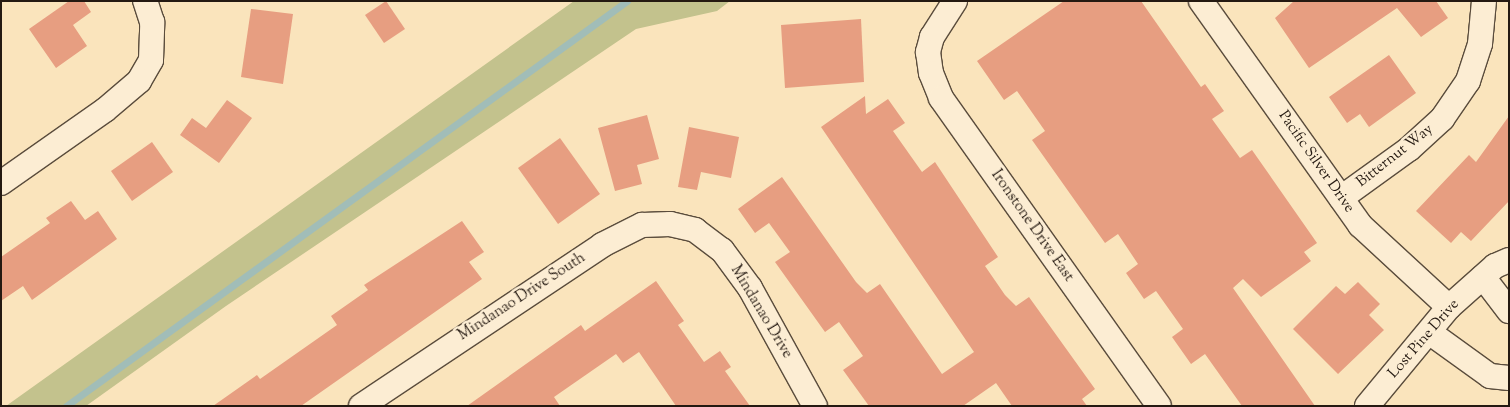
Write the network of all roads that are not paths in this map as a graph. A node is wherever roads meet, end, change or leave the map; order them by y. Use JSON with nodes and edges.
{"nodes":[{"id":1,"x":955,"y":1,"type":"edge"},
{"id":2,"x":1201,"y":1,"type":"edge"},
{"id":3,"x":1484,"y":1,"type":"edge"},
{"id":4,"x":149,"y":12,"type":"edge"},
{"id":5,"x":1,"y":183,"type":"edge"},
{"id":6,"x":1342,"y":198,"type":"junction"},
{"id":7,"x":695,"y":230,"type":"joint"},
{"id":8,"x":1509,"y":260,"type":"edge"},
{"id":9,"x":1482,"y":277,"type":"junction"},
{"id":10,"x":1449,"y":307,"type":"junction"},
{"id":11,"x":1509,"y":311,"type":"edge"},
{"id":12,"x":1428,"y":332,"type":"junction"},
{"id":13,"x":1509,"y":378,"type":"edge"},
{"id":14,"x":361,"y":406,"type":"edge"},
{"id":15,"x":815,"y":406,"type":"edge"},
{"id":16,"x":1159,"y":406,"type":"edge"},
{"id":17,"x":1367,"y":406,"type":"edge"}],
"edges":[{"from":1,"to":16,"type":"street","name":"Ironstone Drive East"},
{"from":2,"to":6,"type":"street","name":"Pacific Silver Drive"},
{"from":3,"to":6,"type":"street","name":"Bitternut Way"},
{"from":4,"to":5,"type":"street"},
{"from":6,"to":10,"type":"street","name":"Pacific Silver Drive"},
{"from":7,"to":14,"type":"street","name":"Mindanao Drive South"},
{"from":7,"to":15,"type":"street","name":"Mindanao Drive"},
{"from":8,"to":9,"type":"street","name":"Lost Pine Drive"},
{"from":9,"to":10,"type":"street","name":"Lost Pine Drive"},
{"from":9,"to":11,"type":"street"},
{"from":10,"to":12,"type":"street","name":"Lost Pine Drive"},
{"from":12,"to":13,"type":"street"},
{"from":12,"to":17,"type":"street","name":"Lost Pine Drive"}]}
